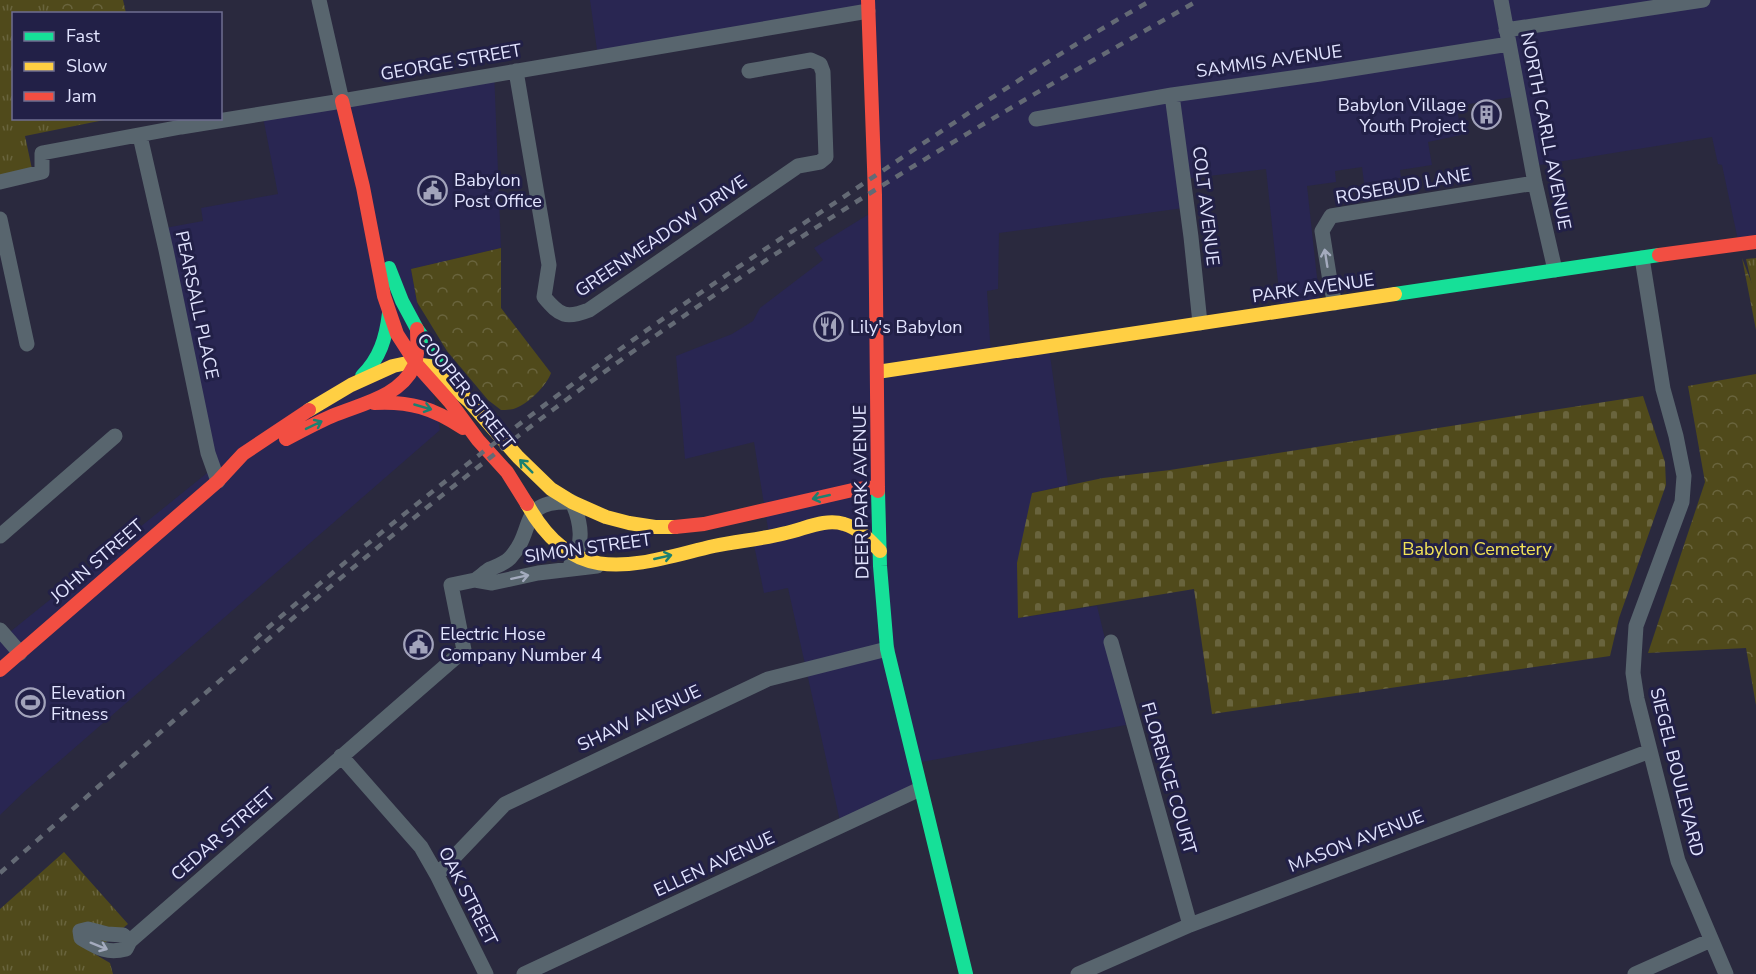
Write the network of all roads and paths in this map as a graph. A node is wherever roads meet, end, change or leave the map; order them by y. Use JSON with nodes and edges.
{"nodes":[{"id":1,"x":319,"y":0,"type":"edge"},
{"id":2,"x":1501,"y":0,"type":"edge"},
{"id":3,"x":1703,"y":0,"type":"edge"},
{"id":4,"x":868,"y":5,"type":"edge"},
{"id":5,"x":1507,"y":37,"type":"junction"},
{"id":6,"x":516,"y":70,"type":"junction"},
{"id":7,"x":749,"y":71,"type":"dead end"},
{"id":8,"x":1172,"y":94,"type":"junction"},
{"id":9,"x":342,"y":101,"type":"junction"},
{"id":10,"x":1036,"y":119,"type":"dead end"},
{"id":11,"x":140,"y":136,"type":"junction"},
{"id":12,"x":0,"y":182,"type":"edge"},
{"id":13,"x":1535,"y":183,"type":"junction"},
{"id":14,"x":369,"y":215,"type":"junction"},
{"id":15,"x":0,"y":219,"type":"edge"},
{"id":16,"x":1756,"y":242,"type":"edge"},
{"id":17,"x":1642,"y":258,"type":"junction"},
{"id":18,"x":1555,"y":270,"type":"junction"},
{"id":19,"x":1335,"y":303,"type":"junction"},
{"id":20,"x":389,"y":312,"type":"junction"},
{"id":21,"x":1200,"y":323,"type":"junction"},
{"id":22,"x":417,"y":329,"type":"junction"},
{"id":23,"x":27,"y":344,"type":"dead end"},
{"id":24,"x":415,"y":364,"type":"junction"},
{"id":25,"x":877,"y":372,"type":"junction"},
{"id":26,"x":351,"y":385,"type":"junction"},
{"id":27,"x":469,"y":401,"type":"junction"},
{"id":28,"x":365,"y":404,"type":"junction"},
{"id":29,"x":474,"y":435,"type":"junction"},
{"id":30,"x":116,"y":436,"type":"dead end"},
{"id":31,"x":218,"y":482,"type":"junction"},
{"id":32,"x":875,"y":496,"type":"junction"},
{"id":33,"x":572,"y":501,"type":"junction"},
{"id":34,"x":838,"y":507,"type":"dead end"},
{"id":35,"x":532,"y":514,"type":"junction"},
{"id":36,"x":0,"y":536,"type":"edge"},
{"id":37,"x":730,"y":542,"type":"junction"},
{"id":38,"x":880,"y":551,"type":"junction"},
{"id":39,"x":577,"y":556,"type":"junction"},
{"id":40,"x":606,"y":565,"type":"junction"},
{"id":41,"x":566,"y":569,"type":"junction"},
{"id":42,"x":475,"y":580,"type":"junction"},
{"id":43,"x":0,"y":630,"type":"edge"},
{"id":44,"x":1111,"y":642,"type":"dead end"},
{"id":45,"x":887,"y":649,"type":"junction"},
{"id":46,"x":20,"y":653,"type":"junction"},
{"id":47,"x":0,"y":670,"type":"edge"},
{"id":48,"x":1650,"y":751,"type":"junction"},
{"id":49,"x":341,"y":756,"type":"junction"},
{"id":50,"x":920,"y":789,"type":"junction"},
{"id":51,"x":438,"y":875,"type":"junction"},
{"id":52,"x":1190,"y":925,"type":"junction"},
{"id":53,"x":1711,"y":940,"type":"junction"},
{"id":54,"x":130,"y":941,"type":"dead end"},
{"id":55,"x":486,"y":974,"type":"edge"},
{"id":56,"x":524,"y":974,"type":"edge"},
{"id":57,"x":966,"y":974,"type":"edge"},
{"id":58,"x":1078,"y":974,"type":"edge"},
{"id":59,"x":1635,"y":974,"type":"edge"},
{"id":60,"x":1726,"y":974,"type":"edge"}],
"edges":[{"from":1,"to":9,"type":"street","name":"COOPER STREET"},
{"from":2,"to":5,"type":"street","name":"NORTH CARLL AVENUE"},
{"from":3,"to":5,"type":"street","name":"SAMMIS AVENUE"},
{"from":4,"to":6,"type":"street","name":"GEORGE STREET"},
{"from":4,"to":25,"type":"main road","name":"DEER PARK AVENUE"},
{"from":5,"to":8,"type":"street","name":"SAMMIS AVENUE"},
{"from":5,"to":13,"type":"street","name":"NORTH CARLL AVENUE"},
{"from":6,"to":7,"type":"street","name":"GREENMEADOW DRIVE"},
{"from":6,"to":9,"type":"street","name":"GEORGE STREET"},
{"from":8,"to":10,"type":"street","name":"SAMMIS AVENUE"},
{"from":8,"to":21,"type":"street","name":"COLT AVENUE"},
{"from":9,"to":11,"type":"street","name":"GEORGE STREET"},
{"from":9,"to":14,"type":"main road","name":"COOPER STREET"},
{"from":11,"to":12,"type":"street","name":"GEORGE STREET"},
{"from":11,"to":31,"type":"street","name":"PEARSALL PLACE"},
{"from":13,"to":18,"type":"street","name":"NORTH CARLL AVENUE"},
{"from":19,"to":13,"type":"street","name":"ROSEBUD LANE","one_way":true},
{"from":14,"to":20,"type":"main road","name":"COOPER STREET"},
{"from":14,"to":22,"type":"main road","name":"COOPER STREET"},
{"from":15,"to":23,"type":"street"},
{"from":16,"to":17,"type":"main road","name":"PARK AVENUE"},
{"from":17,"to":18,"type":"main road","name":"PARK AVENUE"},
{"from":17,"to":48,"type":"street","name":"SIEGEL BOULEVARD"},
{"from":18,"to":19,"type":"main road","name":"PARK AVENUE"},
{"from":19,"to":21,"type":"main road","name":"PARK AVENUE"},
{"from":20,"to":24,"type":"main road","name":"COOPER STREET"},
{"from":20,"to":26,"type":"main road","name":"JOHN STREET"},
{"from":21,"to":25,"type":"main road","name":"PARK AVENUE"},
{"from":22,"to":24,"type":"main road"},
{"from":22,"to":27,"type":"main road","name":"COOPER STREET"},
{"from":24,"to":26,"type":"main road","name":"JOHN STREET"},
{"from":24,"to":27,"type":"main road"},
{"from":24,"to":28,"type":"main road","name":"JOHN STREET"},
{"from":24,"to":29,"type":"main road","name":"COOPER STREET"},
{"from":25,"to":32,"type":"main road","name":"DEER PARK AVENUE"},
{"from":26,"to":31,"type":"main road","name":"JOHN STREET"},
{"from":33,"to":27,"type":"main road","one_way":true},
{"from":28,"to":29,"type":"main road","name":"JOHN STREET","one_way":true},
{"from":31,"to":28,"type":"main road","name":"JOHN STREET","one_way":true},
{"from":29,"to":35,"type":"main road","name":"COOPER STREET"},
{"from":30,"to":36,"type":"street"},
{"from":31,"to":46,"type":"main road","name":"JOHN STREET"},
{"from":32,"to":33,"type":"main road","name":"SIMON STREET","one_way":true},
{"from":32,"to":38,"type":"main road","name":"DEER PARK AVENUE"},
{"from":33,"to":35,"type":"street"},
{"from":33,"to":39,"type":"street"},
{"from":34,"to":37,"type":"main road","name":"SIMON STREET"},
{"from":35,"to":39,"type":"main road","name":"COOPER STREET"},
{"from":35,"to":42,"type":"street"},
{"from":37,"to":38,"type":"main road","name":"SIMON STREET"},
{"from":40,"to":37,"type":"main road","name":"SIMON STREET","one_way":true},
{"from":38,"to":45,"type":"main road","name":"DEER PARK AVENUE"},
{"from":39,"to":40,"type":"main road","name":"COOPER STREET"},
{"from":39,"to":41,"type":"street"},
{"from":40,"to":41,"type":"street","name":"SIMON STREET"},
{"from":42,"to":41,"type":"street","name":"SIMON STREET","one_way":true},
{"from":42,"to":49,"type":"street","name":"SIMON STREET"},
{"from":43,"to":46,"type":"street"},
{"from":44,"to":52,"type":"street","name":"FLORENCE COURT"},
{"from":45,"to":50,"type":"main road","name":"DEER PARK AVENUE"},
{"from":45,"to":51,"type":"street","name":"SHAW AVENUE"},
{"from":46,"to":47,"type":"main road","name":"JOHN STREET"},
{"from":48,"to":52,"type":"street","name":"MASON AVENUE"},
{"from":48,"to":53,"type":"street","name":"SIEGEL BOULEVARD"},
{"from":49,"to":51,"type":"street","name":"OAK STREET"},
{"from":49,"to":54,"type":"street","name":"CEDAR STREET"},
{"from":50,"to":56,"type":"street","name":"ELLEN AVENUE"},
{"from":50,"to":57,"type":"main road","name":"DEER PARK AVENUE"},
{"from":51,"to":55,"type":"street","name":"OAK STREET"},
{"from":52,"to":58,"type":"street","name":"MASON AVENUE"},
{"from":53,"to":59,"type":"street"},
{"from":53,"to":60,"type":"street","name":"SIEGEL BOULEVARD"}]}
